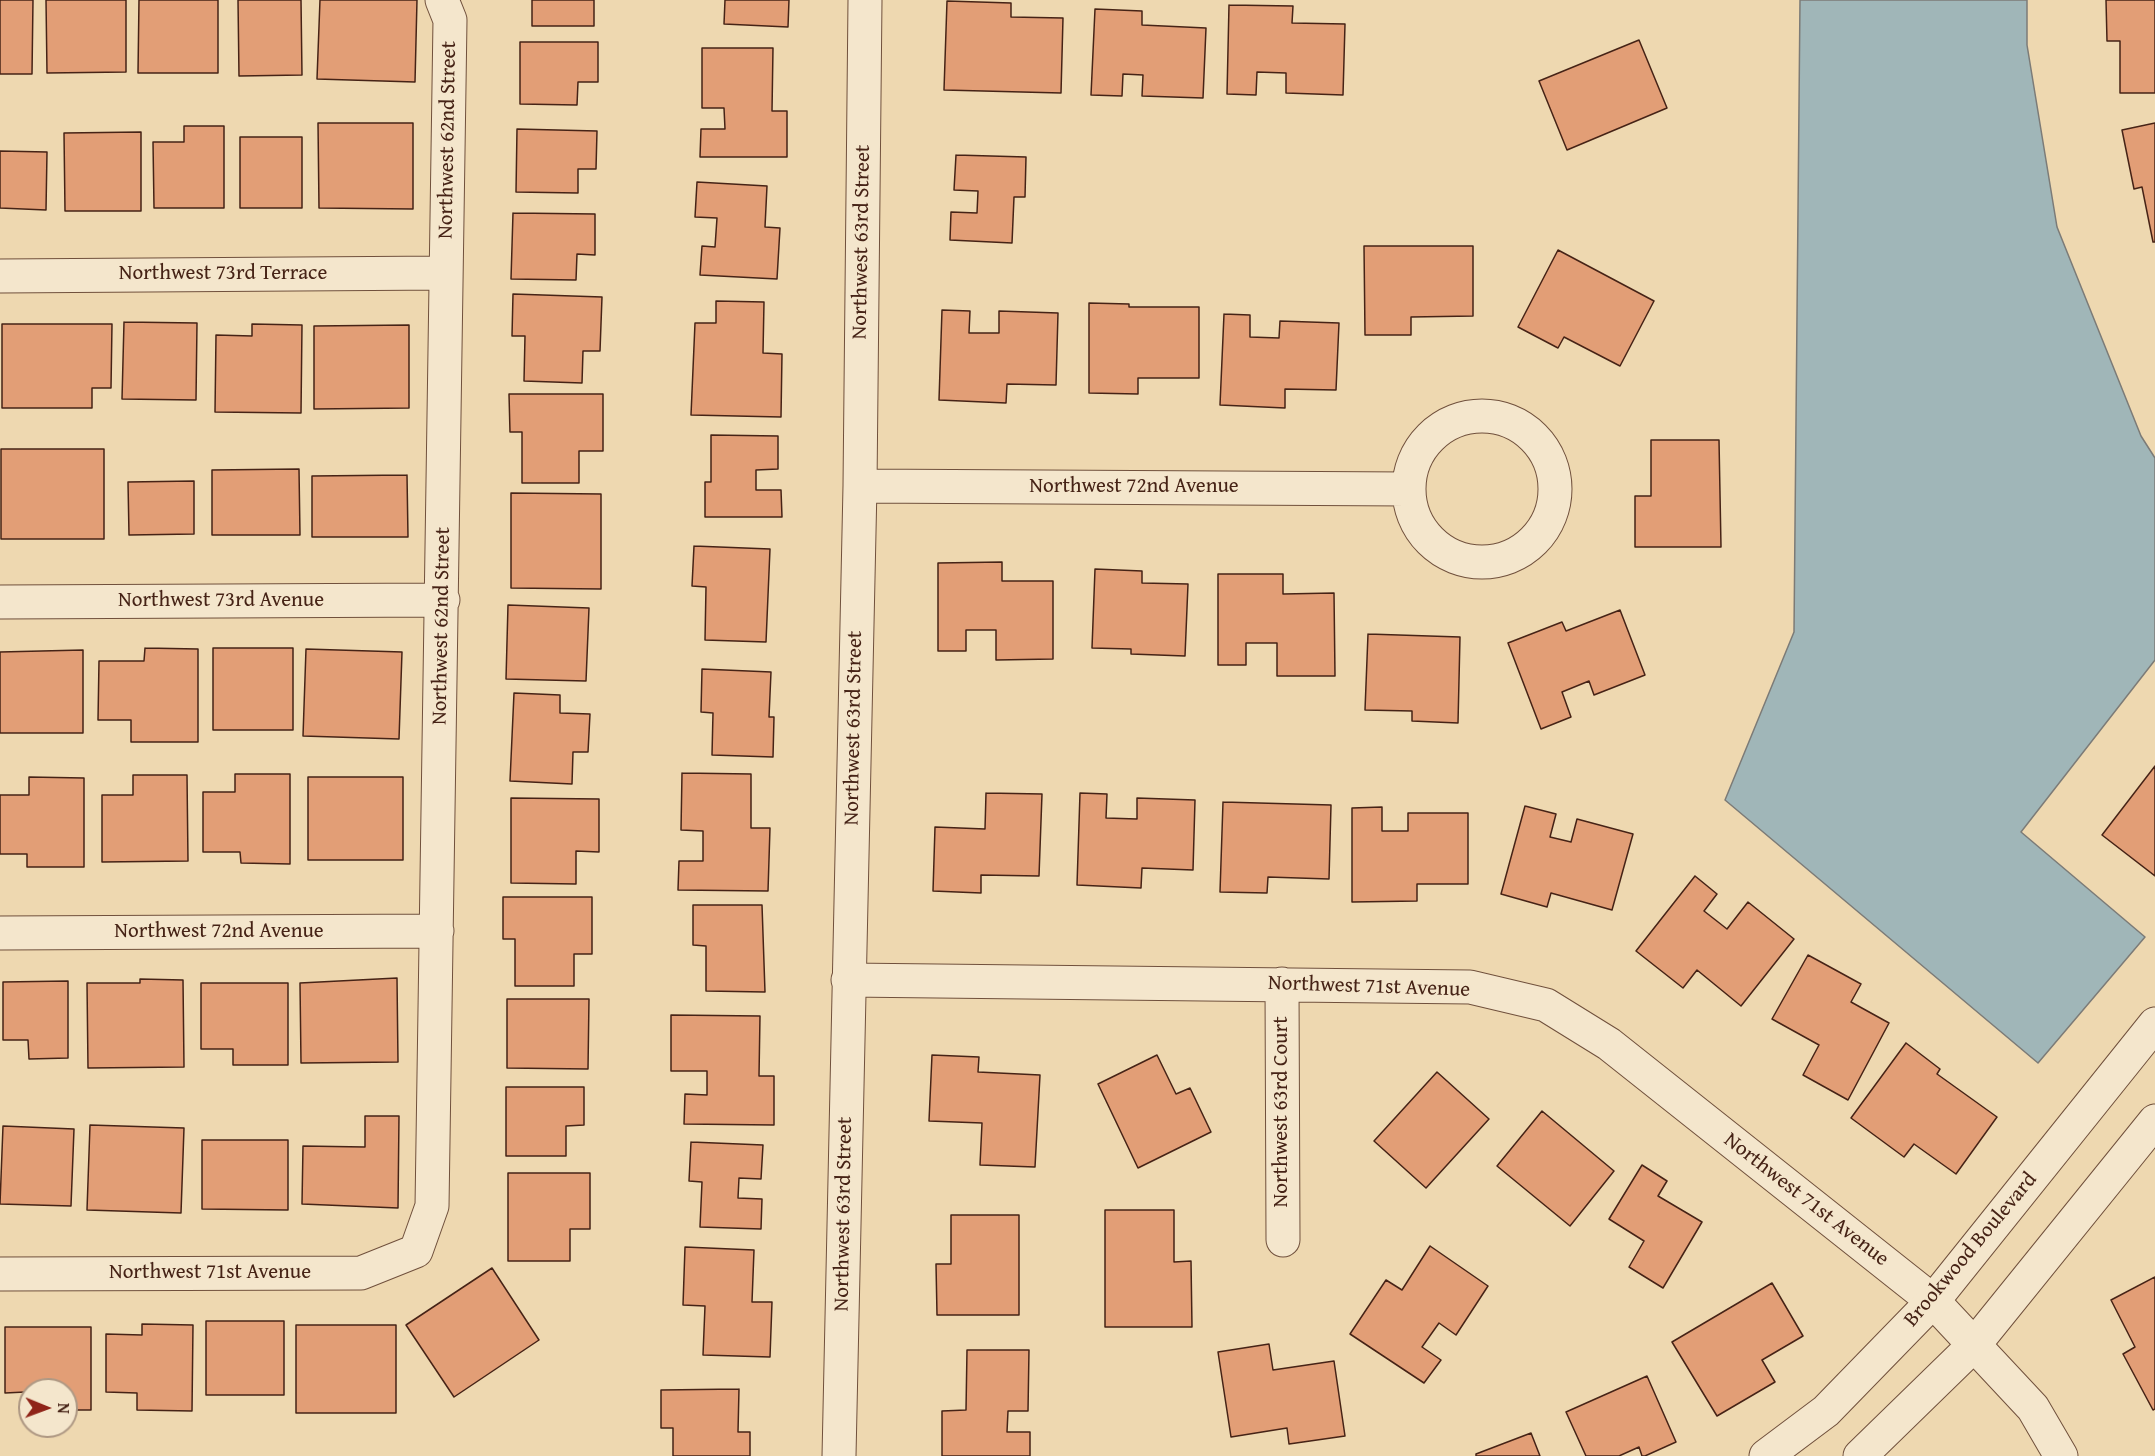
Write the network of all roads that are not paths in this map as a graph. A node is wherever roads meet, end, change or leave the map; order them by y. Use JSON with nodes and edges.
{"nodes":[{"id":1,"x":442,"y":0,"type":"edge"},
{"id":2,"x":865,"y":0,"type":"edge"},
{"id":3,"x":445,"y":273,"type":"junction"},
{"id":4,"x":0,"y":276,"type":"edge"},
{"id":5,"x":860,"y":486,"type":"junction"},
{"id":6,"x":1408,"y":489,"type":"junction"},
{"id":7,"x":443,"y":600,"type":"junction"},
{"id":8,"x":0,"y":602,"type":"edge"},
{"id":9,"x":437,"y":931,"type":"junction"},
{"id":10,"x":0,"y":933,"type":"edge"},
{"id":11,"x":848,"y":980,"type":"junction"},
{"id":12,"x":1282,"y":984,"type":"junction"},
{"id":13,"x":2155,"y":1024,"type":"edge"},
{"id":14,"x":2155,"y":1121,"type":"edge"},
{"id":15,"x":1283,"y":1240,"type":"dead end"},
{"id":16,"x":416,"y":1251,"type":"joint"},
{"id":17,"x":0,"y":1274,"type":"edge"},
{"id":18,"x":1933,"y":1301,"type":"junction"},
{"id":19,"x":1974,"y":1345,"type":"junction"},
{"id":20,"x":839,"y":1456,"type":"edge"},
{"id":21,"x":1766,"y":1456,"type":"edge"},
{"id":22,"x":1860,"y":1456,"type":"edge"},
{"id":23,"x":2061,"y":1456,"type":"edge"}],
"edges":[{"from":1,"to":3,"type":"street","name":"Northwest 62nd Street"},
{"from":2,"to":5,"type":"street","name":"Northwest 63rd Street"},
{"from":3,"to":4,"type":"street","name":"Northwest 73rd Terrace"},
{"from":3,"to":7,"type":"street","name":"Northwest 62nd Street"},
{"from":5,"to":6,"type":"street","name":"Northwest 72nd Avenue"},
{"from":5,"to":11,"type":"street","name":"Northwest 63rd Street"},
{"from":6,"to":6,"type":"street"},
{"from":7,"to":8,"type":"street","name":"Northwest 73rd Avenue"},
{"from":7,"to":9,"type":"street","name":"Northwest 62nd Street"},
{"from":9,"to":10,"type":"street","name":"Northwest 72nd Avenue"},
{"from":9,"to":16,"type":"street","name":"Northwest 62nd Street"},
{"from":11,"to":12,"type":"street","name":"Northwest 71st Avenue"},
{"from":11,"to":20,"type":"street","name":"Northwest 63rd Street"},
{"from":12,"to":15,"type":"street","name":"Northwest 63rd Court"},
{"from":12,"to":18,"type":"street","name":"Northwest 71st Avenue"},
{"from":13,"to":18,"type":"street","name":"Brookwood Boulevard"},
{"from":14,"to":19,"type":"street"},
{"from":16,"to":17,"type":"street","name":"Northwest 71st Avenue"},
{"from":18,"to":19,"type":"street","name":"Northwest 71st Avenue"},
{"from":18,"to":21,"type":"street","name":"Brookwood Boulevard"},
{"from":19,"to":22,"type":"street"},
{"from":19,"to":23,"type":"street","name":"Northwest 71st Avenue"}]}
